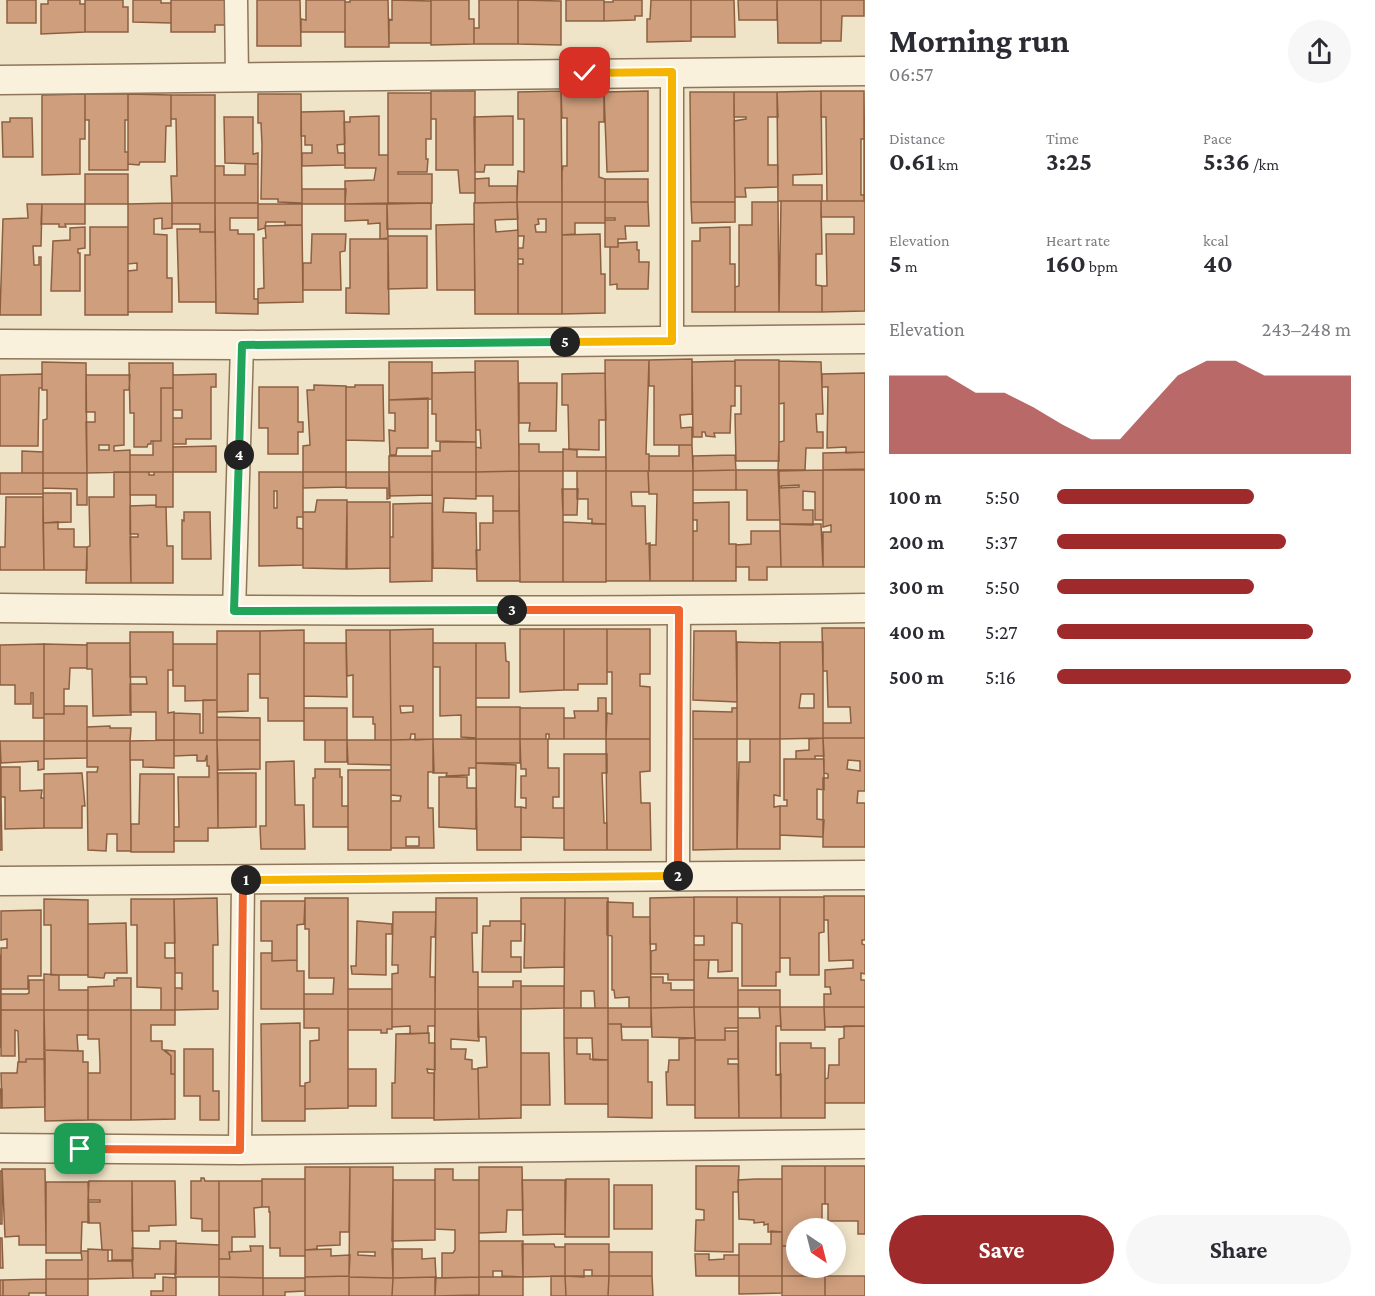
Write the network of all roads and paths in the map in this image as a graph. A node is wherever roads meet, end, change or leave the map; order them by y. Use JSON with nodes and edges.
{"nodes":[{"id":1,"x":236,"y":0,"type":"edge"},
{"id":2,"x":865,"y":71,"type":"edge"},
{"id":3,"x":672,"y":72,"type":"junction"},
{"id":4,"x":237,"y":77,"type":"junction"},
{"id":5,"x":0,"y":80,"type":"edge"},
{"id":6,"x":865,"y":339,"type":"edge"},
{"id":7,"x":672,"y":341,"type":"junction"},
{"id":8,"x":0,"y":344,"type":"edge"},
{"id":9,"x":242,"y":345,"type":"junction"},
{"id":10,"x":0,"y":608,"type":"edge"},
{"id":11,"x":865,"y":608,"type":"edge"},
{"id":12,"x":679,"y":610,"type":"junction"},
{"id":13,"x":234,"y":611,"type":"junction"},
{"id":14,"x":865,"y":875,"type":"edge"},
{"id":15,"x":678,"y":877,"type":"junction"},
{"id":16,"x":243,"y":880,"type":"junction"},
{"id":17,"x":0,"y":881,"type":"edge"},
{"id":18,"x":865,"y":1144,"type":"edge"},
{"id":19,"x":0,"y":1148,"type":"edge"},
{"id":20,"x":240,"y":1150,"type":"junction"}],
"edges":[{"from":1,"to":4,"type":"street"},
{"from":2,"to":3,"type":"street"},
{"from":3,"to":4,"type":"street"},
{"from":3,"to":7,"type":"street"},
{"from":4,"to":5,"type":"street"},
{"from":6,"to":7,"type":"street"},
{"from":7,"to":9,"type":"street"},
{"from":8,"to":9,"type":"street"},
{"from":9,"to":13,"type":"street"},
{"from":10,"to":13,"type":"street"},
{"from":11,"to":12,"type":"street"},
{"from":12,"to":13,"type":"street"},
{"from":12,"to":15,"type":"street"},
{"from":14,"to":15,"type":"street"},
{"from":15,"to":16,"type":"street"},
{"from":16,"to":17,"type":"street"},
{"from":16,"to":20,"type":"street"},
{"from":18,"to":20,"type":"street"},
{"from":19,"to":20,"type":"street"}]}
